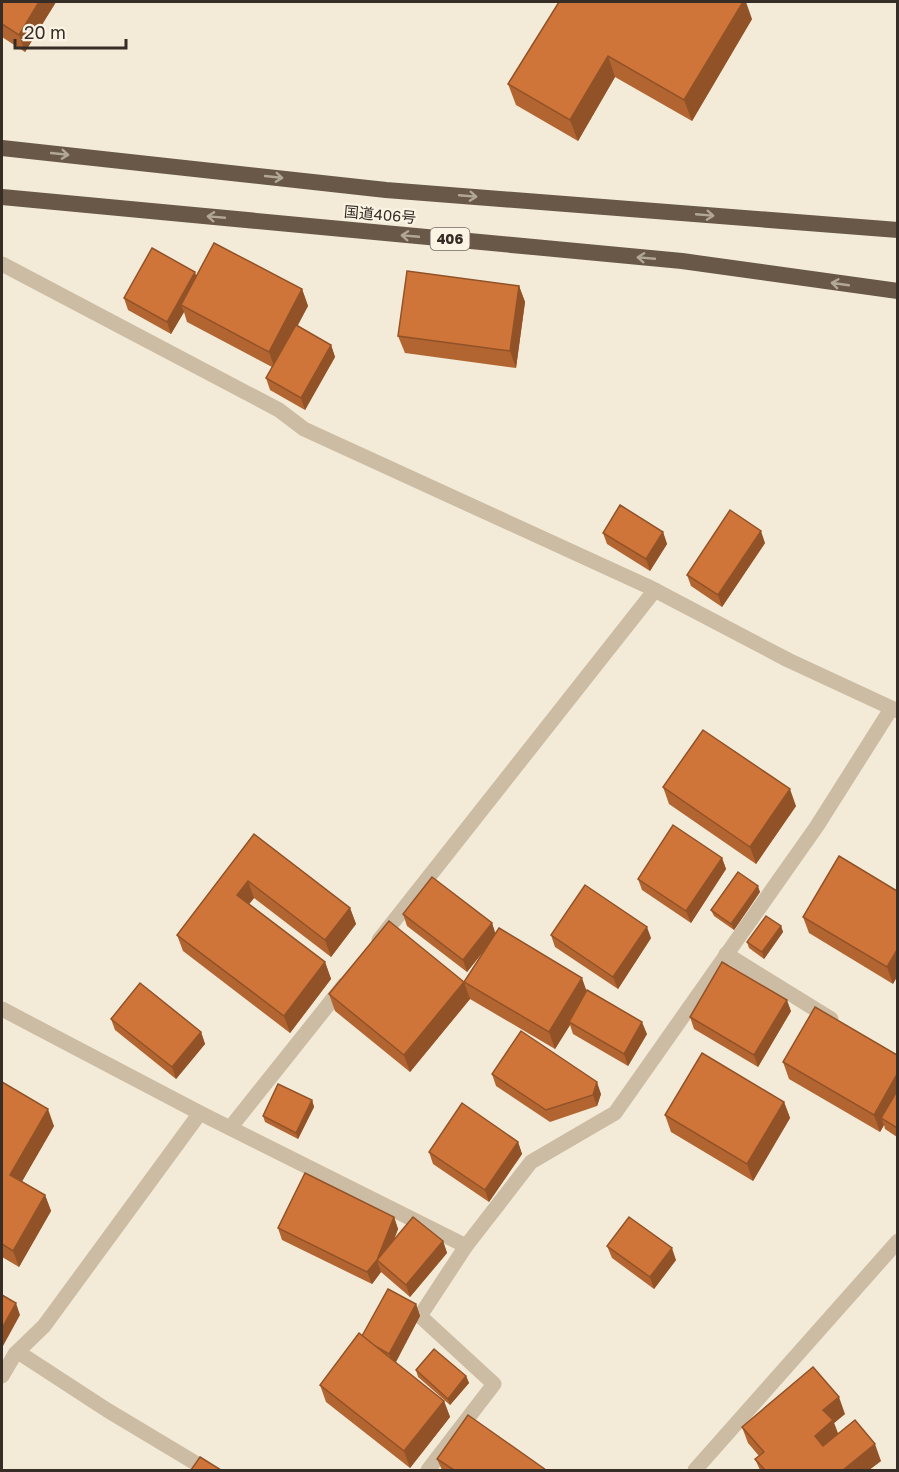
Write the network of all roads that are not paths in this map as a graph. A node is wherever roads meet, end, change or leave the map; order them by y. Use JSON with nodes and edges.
{"nodes":[{"id":1,"x":2,"y":148,"type":"edge"},
{"id":2,"x":2,"y":197,"type":"edge"},
{"id":3,"x":897,"y":230,"type":"edge"},
{"id":4,"x":2,"y":264,"type":"edge"},
{"id":5,"x":897,"y":291,"type":"edge"},
{"id":6,"x":655,"y":590,"type":"junction"},
{"id":7,"x":894,"y":710,"type":"edge"},
{"id":8,"x":369,"y":952,"type":"edge"},
{"id":9,"x":726,"y":954,"type":"junction"},
{"id":10,"x":355,"y":970,"type":"edge"},
{"id":11,"x":2,"y":1009,"type":"edge"},
{"id":12,"x":847,"y":1030,"type":"edge"},
{"id":13,"x":200,"y":1113,"type":"junction"},
{"id":14,"x":230,"y":1128,"type":"junction"},
{"id":15,"x":897,"y":1241,"type":"edge"},
{"id":16,"x":466,"y":1246,"type":"junction"},
{"id":17,"x":18,"y":1352,"type":"junction"},
{"id":18,"x":2,"y":1376,"type":"edge"},
{"id":19,"x":207,"y":1470,"type":"edge"},
{"id":20,"x":428,"y":1470,"type":"edge"},
{"id":21,"x":695,"y":1470,"type":"edge"}],
"edges":[{"from":1,"to":3,"type":"highway","name":"国道406号","one_way":true},
{"from":5,"to":2,"type":"highway","name":"国道406号","number":"406","one_way":true},
{"from":4,"to":6,"type":"street"},
{"from":6,"to":7,"type":"street"},
{"from":6,"to":8,"type":"street"},
{"from":7,"to":9,"type":"street"},
{"from":9,"to":12,"type":"street"},
{"from":9,"to":16,"type":"street"},
{"from":10,"to":14,"type":"street"},
{"from":11,"to":13,"type":"street"},
{"from":13,"to":14,"type":"street"},
{"from":13,"to":17,"type":"street"},
{"from":14,"to":16,"type":"street"},
{"from":15,"to":21,"type":"street"},
{"from":16,"to":20,"type":"street"},
{"from":17,"to":18,"type":"street"},
{"from":17,"to":19,"type":"street"}]}
